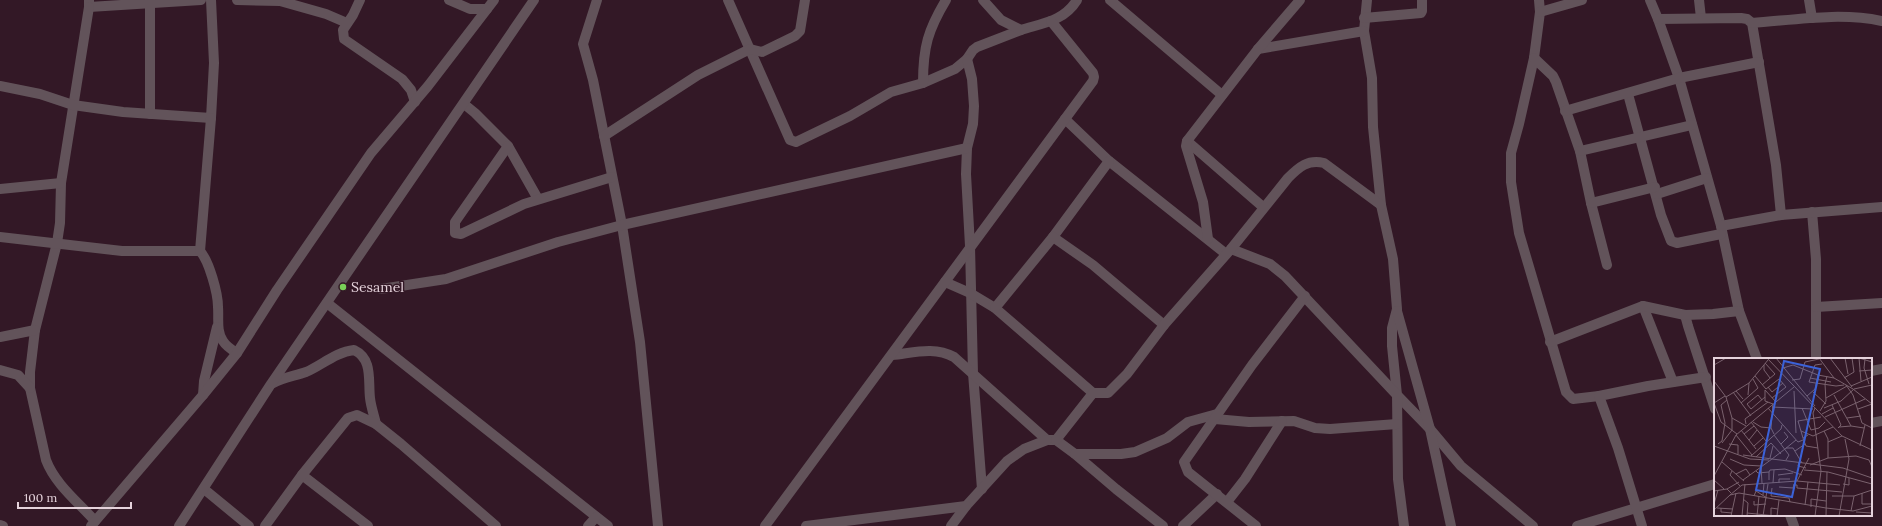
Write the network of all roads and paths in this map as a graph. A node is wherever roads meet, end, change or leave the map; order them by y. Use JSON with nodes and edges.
{"nodes":[{"id":1,"x":201,"y":0,"type":"edge"},
{"id":2,"x":211,"y":0,"type":"edge"},
{"id":3,"x":237,"y":0,"type":"edge"},
{"id":4,"x":360,"y":0,"type":"edge"},
{"id":5,"x":449,"y":0,"type":"edge"},
{"id":6,"x":494,"y":0,"type":"edge"},
{"id":7,"x":534,"y":0,"type":"edge"},
{"id":8,"x":597,"y":0,"type":"edge"},
{"id":9,"x":728,"y":0,"type":"edge"},
{"id":10,"x":805,"y":0,"type":"edge"},
{"id":11,"x":946,"y":0,"type":"edge"},
{"id":12,"x":983,"y":0,"type":"edge"},
{"id":13,"x":1077,"y":0,"type":"edge"},
{"id":14,"x":1110,"y":0,"type":"edge"},
{"id":15,"x":1300,"y":0,"type":"edge"},
{"id":16,"x":1367,"y":0,"type":"edge"},
{"id":17,"x":1422,"y":0,"type":"edge"},
{"id":18,"x":1539,"y":0,"type":"edge"},
{"id":19,"x":1582,"y":0,"type":"edge"},
{"id":20,"x":1650,"y":0,"type":"edge"},
{"id":21,"x":1699,"y":0,"type":"edge"},
{"id":22,"x":1809,"y":0,"type":"edge"},
{"id":23,"x":150,"y":2,"type":"edge"},
{"id":24,"x":89,"y":4,"type":"edge"},
{"id":25,"x":486,"y":9,"type":"junction"},
{"id":26,"x":1540,"y":12,"type":"junction"},
{"id":27,"x":1364,"y":18,"type":"junction"},
{"id":28,"x":1701,"y":18,"type":"junction"},
{"id":29,"x":1812,"y":18,"type":"junction"},
{"id":30,"x":1658,"y":19,"type":"junction"},
{"id":31,"x":1051,"y":21,"type":"junction"},
{"id":32,"x":1882,"y":21,"type":"edge"},
{"id":33,"x":346,"y":23,"type":"junction"},
{"id":34,"x":1752,"y":23,"type":"junction"},
{"id":35,"x":1021,"y":30,"type":"junction"},
{"id":36,"x":1364,"y":30,"type":"junction"},
{"id":37,"x":750,"y":49,"type":"junction"},
{"id":38,"x":1258,"y":49,"type":"junction"},
{"id":39,"x":1534,"y":58,"type":"junction"},
{"id":40,"x":967,"y":60,"type":"junction"},
{"id":41,"x":1759,"y":62,"type":"junction"},
{"id":42,"x":1679,"y":78,"type":"junction"},
{"id":43,"x":923,"y":83,"type":"junction"},
{"id":44,"x":0,"y":86,"type":"edge"},
{"id":45,"x":1628,"y":94,"type":"junction"},
{"id":46,"x":1222,"y":95,"type":"junction"},
{"id":47,"x":415,"y":102,"type":"junction"},
{"id":48,"x":464,"y":104,"type":"junction"},
{"id":49,"x":73,"y":105,"type":"junction"},
{"id":50,"x":1565,"y":111,"type":"junction"},
{"id":51,"x":150,"y":114,"type":"junction"},
{"id":52,"x":210,"y":118,"type":"junction"},
{"id":53,"x":1065,"y":119,"type":"junction"},
{"id":54,"x":1692,"y":125,"type":"junction"},
{"id":55,"x":604,"y":136,"type":"junction"},
{"id":56,"x":1640,"y":136,"type":"junction"},
{"id":57,"x":1187,"y":141,"type":"junction"},
{"id":58,"x":508,"y":146,"type":"junction"},
{"id":59,"x":967,"y":148,"type":"junction"},
{"id":60,"x":1580,"y":151,"type":"junction"},
{"id":61,"x":1109,"y":161,"type":"junction"},
{"id":62,"x":612,"y":177,"type":"junction"},
{"id":63,"x":1707,"y":178,"type":"junction"},
{"id":64,"x":61,"y":182,"type":"junction"},
{"id":65,"x":0,"y":189,"type":"edge"},
{"id":66,"x":1656,"y":191,"type":"junction"},
{"id":67,"x":538,"y":199,"type":"junction"},
{"id":68,"x":1590,"y":202,"type":"junction"},
{"id":69,"x":1381,"y":205,"type":"junction"},
{"id":70,"x":1263,"y":207,"type":"junction"},
{"id":71,"x":1882,"y":207,"type":"edge"},
{"id":72,"x":1812,"y":212,"type":"junction"},
{"id":73,"x":1782,"y":215,"type":"junction"},
{"id":74,"x":622,"y":226,"type":"junction"},
{"id":75,"x":1721,"y":230,"type":"junction"},
{"id":76,"x":0,"y":237,"type":"edge"},
{"id":77,"x":1053,"y":237,"type":"junction"},
{"id":78,"x":1208,"y":239,"type":"junction"},
{"id":79,"x":57,"y":243,"type":"junction"},
{"id":80,"x":970,"y":246,"type":"junction"},
{"id":81,"x":200,"y":251,"type":"junction"},
{"id":82,"x":1229,"y":251,"type":"junction"},
{"id":83,"x":1607,"y":265,"type":"dead end"},
{"id":84,"x":945,"y":282,"type":"junction"},
{"id":85,"x":381,"y":289,"type":"dead end"},
{"id":86,"x":970,"y":293,"type":"junction"},
{"id":87,"x":1306,"y":296,"type":"junction"},
{"id":88,"x":327,"y":303,"type":"junction"},
{"id":89,"x":1882,"y":303,"type":"edge"},
{"id":90,"x":1643,"y":306,"type":"junction"},
{"id":91,"x":1816,"y":307,"type":"junction"},
{"id":92,"x":995,"y":308,"type":"junction"},
{"id":93,"x":1397,"y":309,"type":"junction"},
{"id":94,"x":1739,"y":310,"type":"junction"},
{"id":95,"x":1686,"y":315,"type":"junction"},
{"id":96,"x":218,"y":325,"type":"junction"},
{"id":97,"x":1164,"y":325,"type":"junction"},
{"id":98,"x":35,"y":330,"type":"junction"},
{"id":99,"x":0,"y":337,"type":"edge"},
{"id":100,"x":1550,"y":342,"type":"junction"},
{"id":101,"x":237,"y":353,"type":"junction"},
{"id":102,"x":892,"y":355,"type":"junction"},
{"id":103,"x":1757,"y":358,"type":"edge"},
{"id":104,"x":1816,"y":358,"type":"edge"},
{"id":105,"x":1882,"y":369,"type":"edge"},
{"id":106,"x":0,"y":370,"type":"edge"},
{"id":107,"x":1872,"y":371,"type":"edge"},
{"id":108,"x":973,"y":373,"type":"junction"},
{"id":109,"x":1706,"y":377,"type":"junction"},
{"id":110,"x":1673,"y":382,"type":"junction"},
{"id":111,"x":272,"y":384,"type":"junction"},
{"id":112,"x":30,"y":388,"type":"junction"},
{"id":113,"x":1093,"y":393,"type":"junction"},
{"id":114,"x":203,"y":395,"type":"junction"},
{"id":115,"x":1397,"y":395,"type":"junction"},
{"id":116,"x":1599,"y":396,"type":"junction"},
{"id":117,"x":1714,"y":405,"type":"edge"},
{"id":118,"x":1216,"y":416,"type":"junction"},
{"id":119,"x":1282,"y":421,"type":"junction"},
{"id":120,"x":1882,"y":421,"type":"edge"},
{"id":121,"x":1872,"y":423,"type":"edge"},
{"id":122,"x":376,"y":424,"type":"junction"},
{"id":123,"x":1397,"y":424,"type":"junction"},
{"id":124,"x":1430,"y":430,"type":"junction"},
{"id":125,"x":1052,"y":440,"type":"junction"},
{"id":126,"x":1075,"y":454,"type":"junction"},
{"id":127,"x":302,"y":475,"type":"junction"},
{"id":128,"x":1714,"y":484,"type":"edge"},
{"id":129,"x":982,"y":489,"type":"junction"},
{"id":130,"x":204,"y":490,"type":"junction"},
{"id":131,"x":1217,"y":494,"type":"junction"},
{"id":132,"x":1227,"y":502,"type":"junction"},
{"id":133,"x":966,"y":506,"type":"junction"},
{"id":134,"x":1637,"y":508,"type":"junction"},
{"id":135,"x":1790,"y":516,"type":"edge"},
{"id":136,"x":596,"y":517,"type":"junction"},
{"id":137,"x":93,"y":523,"type":"edge"},
{"id":138,"x":0,"y":525,"type":"edge"},
{"id":139,"x":3,"y":526,"type":"edge"},
{"id":140,"x":179,"y":526,"type":"edge"},
{"id":141,"x":249,"y":526,"type":"edge"},
{"id":142,"x":265,"y":526,"type":"edge"},
{"id":143,"x":368,"y":526,"type":"edge"},
{"id":144,"x":496,"y":526,"type":"edge"},
{"id":145,"x":588,"y":526,"type":"edge"},
{"id":146,"x":608,"y":526,"type":"edge"},
{"id":147,"x":658,"y":526,"type":"edge"},
{"id":148,"x":765,"y":526,"type":"edge"},
{"id":149,"x":806,"y":526,"type":"edge"},
{"id":150,"x":951,"y":526,"type":"edge"},
{"id":151,"x":1163,"y":526,"type":"edge"},
{"id":152,"x":1183,"y":526,"type":"edge"},
{"id":153,"x":1256,"y":526,"type":"edge"},
{"id":154,"x":1404,"y":526,"type":"edge"},
{"id":155,"x":1451,"y":526,"type":"edge"},
{"id":156,"x":1533,"y":526,"type":"edge"},
{"id":157,"x":1577,"y":526,"type":"edge"},
{"id":158,"x":1642,"y":526,"type":"edge"},
{"id":159,"x":1794,"y":526,"type":"edge"}],
"edges":[{"from":1,"to":23,"type":"street"},
{"from":2,"to":52,"type":"street"},
{"from":3,"to":33,"type":"street"},
{"from":4,"to":33,"type":"street"},
{"from":5,"to":25,"type":"street"},
{"from":6,"to":25,"type":"street"},
{"from":7,"to":48,"type":"street"},
{"from":8,"to":55,"type":"street"},
{"from":9,"to":37,"type":"street"},
{"from":10,"to":37,"type":"street"},
{"from":11,"to":43,"type":"street"},
{"from":12,"to":35,"type":"street"},
{"from":13,"to":31,"type":"street"},
{"from":14,"to":46,"type":"street"},
{"from":15,"to":38,"type":"street"},
{"from":16,"to":27,"type":"street"},
{"from":17,"to":27,"type":"street"},
{"from":18,"to":26,"type":"street"},
{"from":19,"to":26,"type":"street"},
{"from":20,"to":30,"type":"street"},
{"from":21,"to":28,"type":"street"},
{"from":22,"to":29,"type":"street"},
{"from":23,"to":24,"type":"street"},
{"from":23,"to":51,"type":"street"},
{"from":24,"to":49,"type":"street"},
{"from":25,"to":47,"type":"street"},
{"from":26,"to":39,"type":"street"},
{"from":27,"to":36,"type":"street"},
{"from":28,"to":30,"type":"street"},
{"from":28,"to":34,"type":"street"},
{"from":29,"to":32,"type":"street"},
{"from":29,"to":34,"type":"street"},
{"from":30,"to":42,"type":"street"},
{"from":31,"to":35,"type":"street"},
{"from":31,"to":53,"type":"street"},
{"from":33,"to":47,"type":"street"},
{"from":34,"to":41,"type":"street"},
{"from":35,"to":40,"type":"street"},
{"from":36,"to":38,"type":"street"},
{"from":36,"to":69,"type":"street"},
{"from":37,"to":43,"type":"street"},
{"from":37,"to":55,"type":"street"},
{"from":38,"to":46,"type":"street"},
{"from":39,"to":50,"type":"street"},
{"from":39,"to":100,"type":"street"},
{"from":40,"to":43,"type":"street"},
{"from":40,"to":59,"type":"street"},
{"from":41,"to":42,"type":"street"},
{"from":41,"to":73,"type":"street"},
{"from":42,"to":45,"type":"street"},
{"from":42,"to":54,"type":"street"},
{"from":44,"to":49,"type":"street"},
{"from":45,"to":50,"type":"street"},
{"from":45,"to":56,"type":"street"},
{"from":46,"to":57,"type":"street"},
{"from":47,"to":101,"type":"street"},
{"from":48,"to":58,"type":"street"},
{"from":48,"to":88,"type":"street"},
{"from":49,"to":51,"type":"street"},
{"from":49,"to":64,"type":"street"},
{"from":50,"to":60,"type":"street"},
{"from":51,"to":52,"type":"street"},
{"from":52,"to":81,"type":"street"},
{"from":53,"to":61,"type":"street"},
{"from":53,"to":80,"type":"street"},
{"from":54,"to":56,"type":"street"},
{"from":54,"to":63,"type":"street"},
{"from":55,"to":62,"type":"street"},
{"from":56,"to":60,"type":"street"},
{"from":56,"to":66,"type":"street"},
{"from":57,"to":70,"type":"street"},
{"from":57,"to":78,"type":"street"},
{"from":58,"to":67,"type":"street"},
{"from":58,"to":67,"type":"street"},
{"from":59,"to":74,"type":"street"},
{"from":59,"to":80,"type":"street"},
{"from":60,"to":68,"type":"street"},
{"from":61,"to":77,"type":"street"},
{"from":61,"to":78,"type":"street"},
{"from":62,"to":67,"type":"street"},
{"from":62,"to":74,"type":"street"},
{"from":63,"to":66,"type":"street"},
{"from":63,"to":75,"type":"street"},
{"from":64,"to":65,"type":"street"},
{"from":64,"to":79,"type":"street"},
{"from":66,"to":68,"type":"street"},
{"from":66,"to":75,"type":"street"},
{"from":68,"to":83,"type":"street"},
{"from":69,"to":70,"type":"street"},
{"from":69,"to":93,"type":"street"},
{"from":70,"to":82,"type":"street"},
{"from":71,"to":72,"type":"street"},
{"from":72,"to":73,"type":"street"},
{"from":72,"to":91,"type":"street"},
{"from":73,"to":75,"type":"street"},
{"from":74,"to":85,"type":"street"},
{"from":74,"to":147,"type":"street"},
{"from":75,"to":94,"type":"street"},
{"from":76,"to":79,"type":"street"},
{"from":77,"to":92,"type":"street"},
{"from":77,"to":97,"type":"street"},
{"from":78,"to":82,"type":"street"},
{"from":79,"to":81,"type":"street"},
{"from":79,"to":98,"type":"street"},
{"from":80,"to":84,"type":"street"},
{"from":80,"to":86,"type":"street"},
{"from":81,"to":96,"type":"street"},
{"from":82,"to":87,"type":"street"},
{"from":82,"to":97,"type":"street"},
{"from":84,"to":86,"type":"street"},
{"from":84,"to":102,"type":"street"},
{"from":86,"to":92,"type":"street"},
{"from":86,"to":108,"type":"street"},
{"from":87,"to":115,"type":"street"},
{"from":87,"to":118,"type":"street"},
{"from":88,"to":111,"type":"street"},
{"from":88,"to":136,"type":"street"},
{"from":89,"to":91,"type":"street"},
{"from":90,"to":95,"type":"street"},
{"from":90,"to":100,"type":"street"},
{"from":90,"to":110,"type":"street"},
{"from":91,"to":104,"type":"street"},
{"from":92,"to":113,"type":"street"},
{"from":93,"to":115,"type":"street"},
{"from":93,"to":124,"type":"street"},
{"from":94,"to":95,"type":"street"},
{"from":94,"to":103,"type":"street"},
{"from":95,"to":109,"type":"street"},
{"from":96,"to":101,"type":"street"},
{"from":96,"to":114,"type":"street"},
{"from":97,"to":113,"type":"street"},
{"from":98,"to":99,"type":"street"},
{"from":98,"to":112,"type":"street"},
{"from":100,"to":116,"type":"street"},
{"from":101,"to":114,"type":"street"},
{"from":102,"to":108,"type":"street"},
{"from":102,"to":148,"type":"street"},
{"from":105,"to":107,"type":"street"},
{"from":106,"to":112,"type":"street"},
{"from":108,"to":125,"type":"street"},
{"from":108,"to":129,"type":"street"},
{"from":109,"to":110,"type":"street"},
{"from":109,"to":117,"type":"street"},
{"from":110,"to":116,"type":"street"},
{"from":111,"to":122,"type":"street"},
{"from":111,"to":130,"type":"street"},
{"from":112,"to":137,"type":"street"},
{"from":113,"to":125,"type":"street"},
{"from":114,"to":137,"type":"street"},
{"from":115,"to":123,"type":"street"},
{"from":115,"to":124,"type":"street"},
{"from":116,"to":134,"type":"street"},
{"from":118,"to":119,"type":"street"},
{"from":118,"to":126,"type":"street"},
{"from":118,"to":131,"type":"street"},
{"from":119,"to":123,"type":"street"},
{"from":119,"to":132,"type":"street"},
{"from":120,"to":121,"type":"street"},
{"from":122,"to":127,"type":"street"},
{"from":122,"to":144,"type":"street"},
{"from":123,"to":154,"type":"street"},
{"from":124,"to":155,"type":"street"},
{"from":124,"to":156,"type":"street"},
{"from":125,"to":126,"type":"street"},
{"from":125,"to":129,"type":"street"},
{"from":126,"to":151,"type":"street"},
{"from":127,"to":142,"type":"street"},
{"from":127,"to":143,"type":"street"},
{"from":128,"to":134,"type":"street"},
{"from":129,"to":133,"type":"street"},
{"from":130,"to":140,"type":"street"},
{"from":130,"to":141,"type":"street"},
{"from":131,"to":132,"type":"street"},
{"from":131,"to":152,"type":"street"},
{"from":132,"to":153,"type":"street"},
{"from":133,"to":149,"type":"street"},
{"from":133,"to":150,"type":"street"},
{"from":134,"to":157,"type":"street"},
{"from":134,"to":158,"type":"street"},
{"from":135,"to":159,"type":"street"},
{"from":136,"to":145,"type":"street"},
{"from":136,"to":146,"type":"street"},
{"from":138,"to":139,"type":"street"}]}
